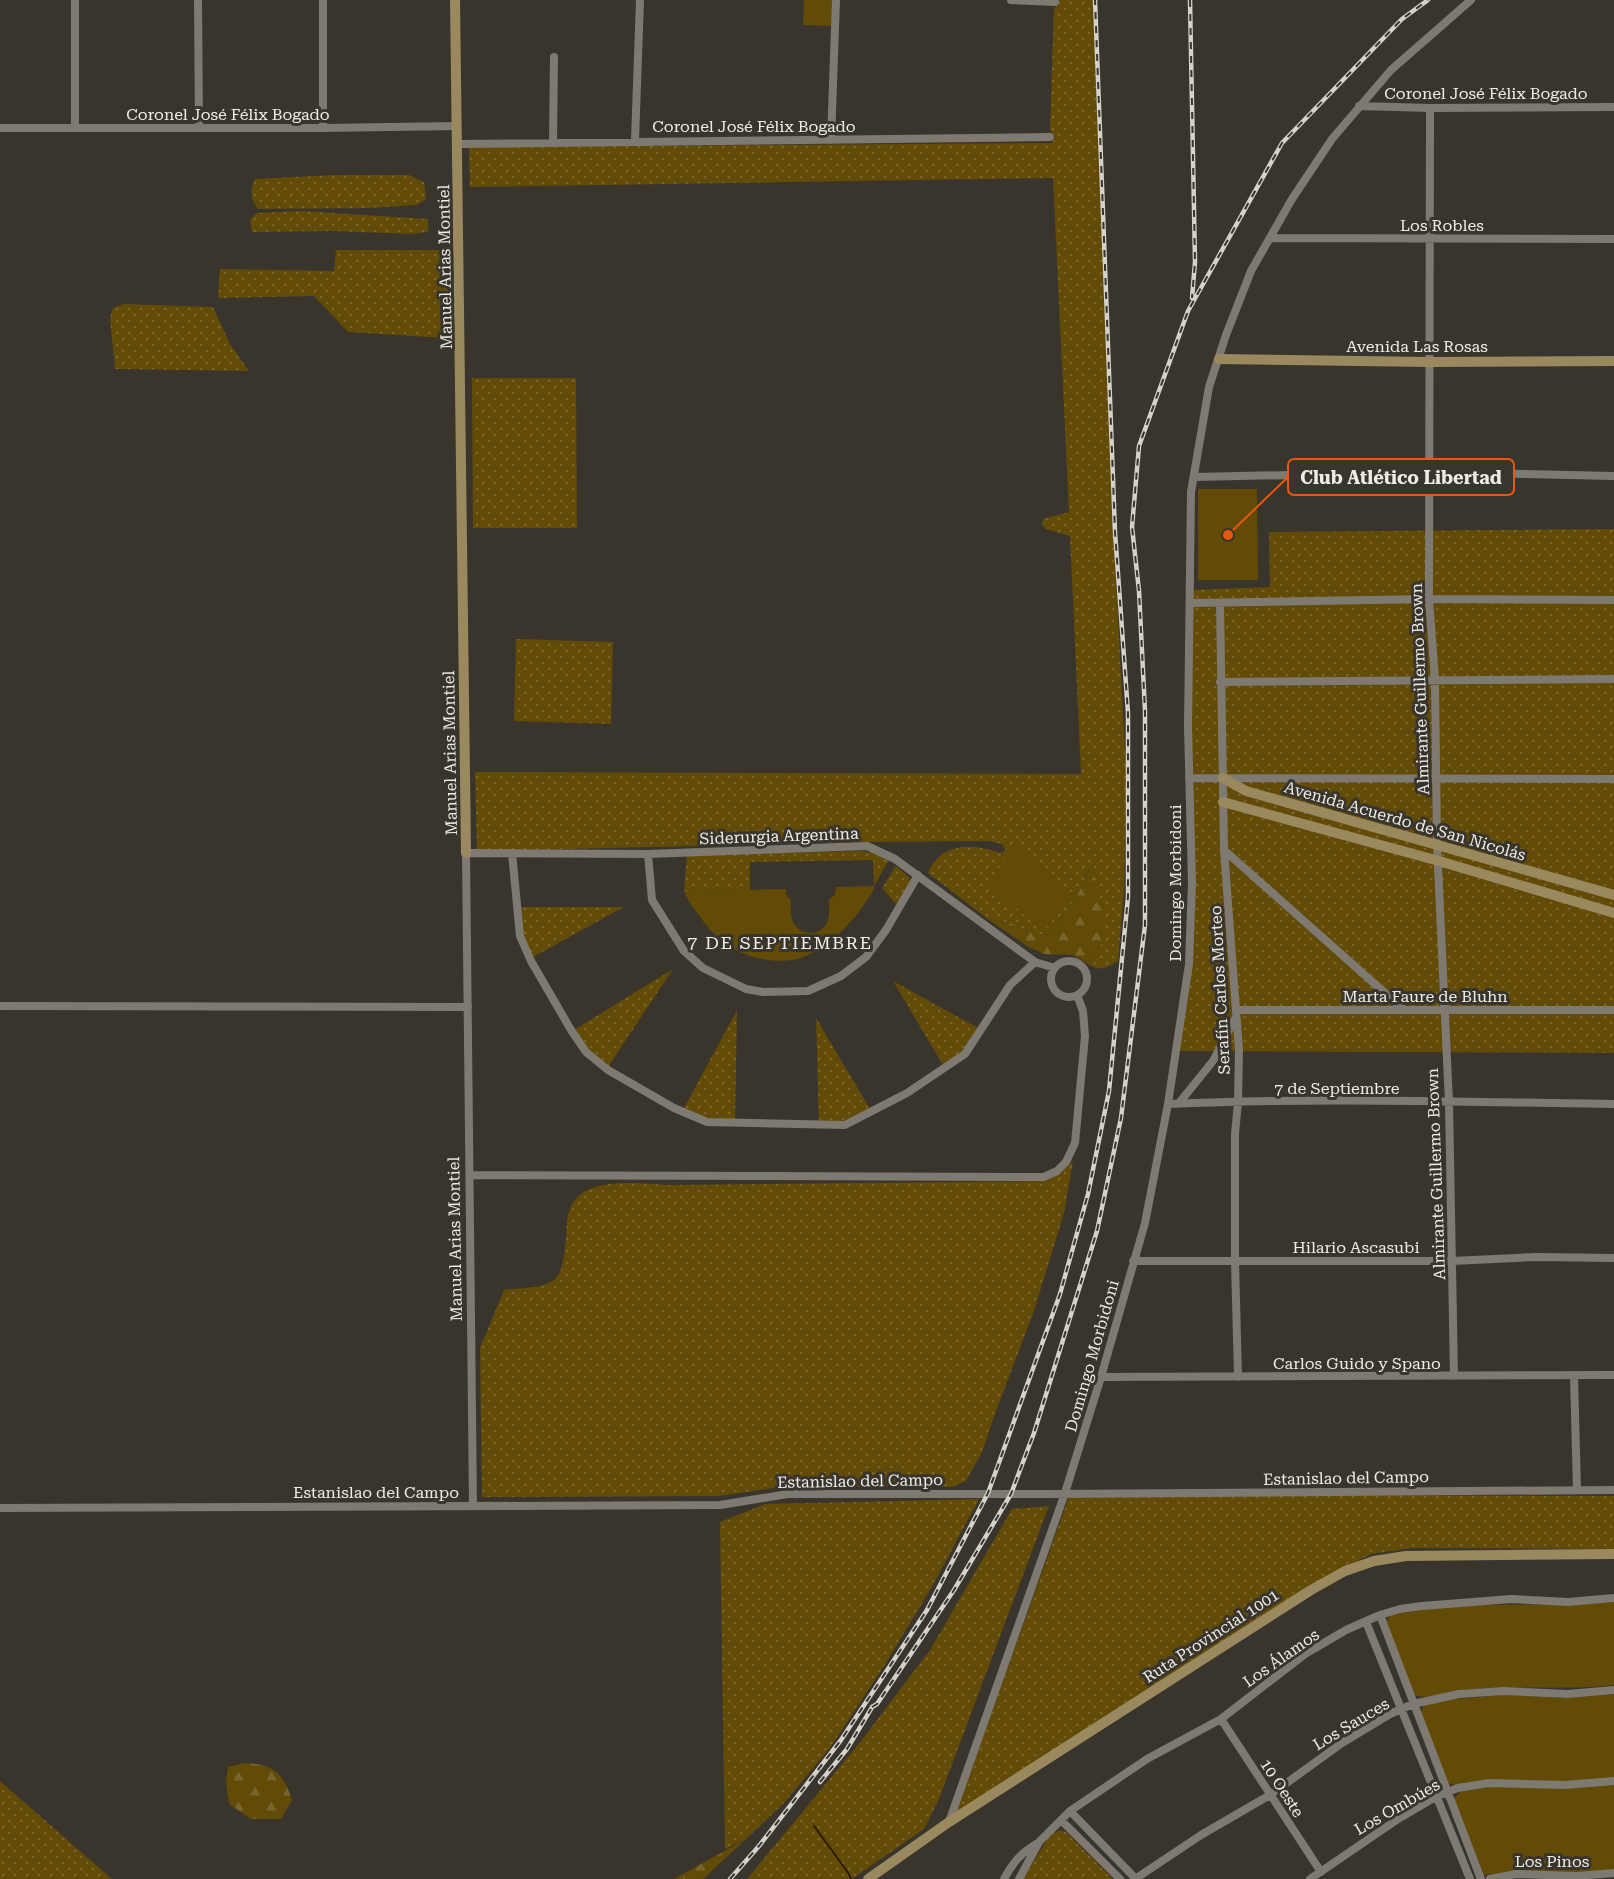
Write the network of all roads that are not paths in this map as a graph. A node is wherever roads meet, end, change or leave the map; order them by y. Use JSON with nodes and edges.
{"nodes":[{"id":1,"x":75,"y":0,"type":"edge"},
{"id":2,"x":198,"y":0,"type":"edge"},
{"id":3,"x":323,"y":0,"type":"edge"},
{"id":4,"x":455,"y":0,"type":"edge"},
{"id":5,"x":640,"y":0,"type":"edge"},
{"id":6,"x":836,"y":0,"type":"edge"},
{"id":7,"x":1011,"y":0,"type":"edge"},
{"id":8,"x":1471,"y":0,"type":"edge"},
{"id":9,"x":1054,"y":2,"type":"dead end"},
{"id":10,"x":554,"y":57,"type":"dead end"},
{"id":11,"x":1359,"y":106,"type":"junction"},
{"id":12,"x":1614,"y":107,"type":"edge"},
{"id":13,"x":1431,"y":108,"type":"junction"},
{"id":14,"x":457,"y":126,"type":"junction"},
{"id":15,"x":199,"y":127,"type":"junction"},
{"id":16,"x":0,"y":128,"type":"edge"},
{"id":17,"x":75,"y":128,"type":"junction"},
{"id":18,"x":323,"y":128,"type":"junction"},
{"id":19,"x":1050,"y":137,"type":"dead end"},
{"id":20,"x":635,"y":140,"type":"junction"},
{"id":21,"x":831,"y":140,"type":"junction"},
{"id":22,"x":553,"y":142,"type":"junction"},
{"id":23,"x":458,"y":144,"type":"junction"},
{"id":24,"x":1270,"y":238,"type":"junction"},
{"id":25,"x":1430,"y":238,"type":"junction"},
{"id":26,"x":1614,"y":239,"type":"edge"},
{"id":27,"x":1219,"y":359,"type":"junction"},
{"id":28,"x":1614,"y":361,"type":"edge"},
{"id":29,"x":1429,"y":362,"type":"junction"},
{"id":30,"x":1429,"y":472,"type":"junction"},
{"id":31,"x":1614,"y":476,"type":"edge"},
{"id":32,"x":1195,"y":477,"type":"junction"},
{"id":33,"x":1429,"y":599,"type":"junction"},
{"id":34,"x":1614,"y":600,"type":"edge"},
{"id":35,"x":1190,"y":603,"type":"junction"},
{"id":36,"x":1220,"y":603,"type":"junction"},
{"id":37,"x":1614,"y":679,"type":"edge"},
{"id":38,"x":1435,"y":680,"type":"junction"},
{"id":39,"x":1220,"y":682,"type":"junction"},
{"id":40,"x":1189,"y":778,"type":"junction"},
{"id":41,"x":1222,"y":778,"type":"junction"},
{"id":42,"x":1438,"y":778,"type":"junction"},
{"id":43,"x":1614,"y":779,"type":"edge"},
{"id":44,"x":1223,"y":802,"type":"junction"},
{"id":45,"x":1437,"y":845,"type":"junction"},
{"id":46,"x":1224,"y":850,"type":"junction"},
{"id":47,"x":466,"y":853,"type":"junction"},
{"id":48,"x":512,"y":853,"type":"junction"},
{"id":49,"x":648,"y":854,"type":"junction"},
{"id":50,"x":1439,"y":861,"type":"junction"},
{"id":51,"x":918,"y":875,"type":"junction"},
{"id":52,"x":1614,"y":895,"type":"edge"},
{"id":53,"x":1614,"y":913,"type":"edge"},
{"id":54,"x":1035,"y":962,"type":"junction"},
{"id":55,"x":1055,"y":968,"type":"junction"},
{"id":56,"x":1077,"y":994,"type":"junction"},
{"id":57,"x":0,"y":1006,"type":"edge"},
{"id":58,"x":468,"y":1007,"type":"junction"},
{"id":59,"x":1403,"y":1009,"type":"junction"},
{"id":60,"x":1444,"y":1009,"type":"junction"},
{"id":61,"x":1614,"y":1010,"type":"edge"},
{"id":62,"x":1237,"y":1013,"type":"junction"},
{"id":63,"x":1238,"y":1102,"type":"junction"},
{"id":64,"x":1449,"y":1102,"type":"junction"},
{"id":65,"x":1179,"y":1103,"type":"junction"},
{"id":66,"x":1168,"y":1104,"type":"junction"},
{"id":67,"x":1614,"y":1104,"type":"edge"},
{"id":68,"x":470,"y":1175,"type":"junction"},
{"id":69,"x":1614,"y":1258,"type":"edge"},
{"id":70,"x":1133,"y":1261,"type":"junction"},
{"id":71,"x":1235,"y":1261,"type":"junction"},
{"id":72,"x":1452,"y":1261,"type":"junction"},
{"id":73,"x":1614,"y":1375,"type":"edge"},
{"id":74,"x":1454,"y":1376,"type":"junction"},
{"id":75,"x":1574,"y":1376,"type":"junction"},
{"id":76,"x":1101,"y":1377,"type":"junction"},
{"id":77,"x":1238,"y":1377,"type":"junction"},
{"id":78,"x":1614,"y":1490,"type":"edge"},
{"id":79,"x":1577,"y":1491,"type":"junction"},
{"id":80,"x":1065,"y":1493,"type":"junction"},
{"id":81,"x":473,"y":1506,"type":"junction"},
{"id":82,"x":0,"y":1508,"type":"edge"},
{"id":83,"x":1614,"y":1554,"type":"edge"},
{"id":84,"x":1614,"y":1598,"type":"edge"},
{"id":85,"x":1380,"y":1615,"type":"junction"},
{"id":86,"x":1366,"y":1622,"type":"junction"},
{"id":87,"x":1614,"y":1690,"type":"edge"},
{"id":88,"x":1413,"y":1704,"type":"junction"},
{"id":89,"x":1401,"y":1709,"type":"junction"},
{"id":90,"x":1221,"y":1719,"type":"junction"},
{"id":91,"x":1614,"y":1781,"type":"edge"},
{"id":92,"x":1447,"y":1793,"type":"junction"},
{"id":93,"x":1270,"y":1795,"type":"junction"},
{"id":94,"x":1437,"y":1796,"type":"junction"},
{"id":95,"x":1070,"y":1811,"type":"junction"},
{"id":96,"x":1061,"y":1820,"type":"junction"},
{"id":97,"x":949,"y":1822,"type":"junction"},
{"id":98,"x":1039,"y":1842,"type":"junction"},
{"id":99,"x":1321,"y":1872,"type":"junction"},
{"id":100,"x":1614,"y":1873,"type":"edge"},
{"id":101,"x":868,"y":1879,"type":"edge"},
{"id":102,"x":1004,"y":1879,"type":"edge"},
{"id":103,"x":1019,"y":1879,"type":"edge"},
{"id":104,"x":1120,"y":1879,"type":"edge"},
{"id":105,"x":1135,"y":1879,"type":"edge"},
{"id":106,"x":1310,"y":1879,"type":"edge"},
{"id":107,"x":1470,"y":1879,"type":"edge"},
{"id":108,"x":1481,"y":1879,"type":"edge"},
{"id":109,"x":1490,"y":1879,"type":"edge"}],
"edges":[{"from":1,"to":17,"type":"street"},
{"from":2,"to":15,"type":"street"},
{"from":3,"to":18,"type":"street"},
{"from":4,"to":14,"type":"street","name":"Manuel Arias Montiel"},
{"from":5,"to":20,"type":"street"},
{"from":6,"to":21,"type":"street"},
{"from":7,"to":9,"type":"street"},
{"from":8,"to":11,"type":"street","name":"Domingo Morbidoni"},
{"from":10,"to":22,"type":"street"},
{"from":11,"to":13,"type":"street","name":"Coronel José Félix Bogado"},
{"from":11,"to":24,"type":"street","name":"Domingo Morbidoni"},
{"from":12,"to":13,"type":"street","name":"Coronel José Félix Bogado"},
{"from":13,"to":25,"type":"street","name":"Almirante Guillermo Brown"},
{"from":14,"to":18,"type":"street","name":"Coronel José Félix Bogado"},
{"from":14,"to":23,"type":"street","name":"Manuel Arias Montiel"},
{"from":15,"to":17,"type":"street","name":"Coronel José Félix Bogado"},
{"from":15,"to":18,"type":"street","name":"Coronel José Félix Bogado"},
{"from":16,"to":17,"type":"street","name":"Coronel José Félix Bogado"},
{"from":19,"to":21,"type":"street","name":"Coronel José Félix Bogado"},
{"from":20,"to":21,"type":"street","name":"Coronel José Félix Bogado"},
{"from":20,"to":22,"type":"street","name":"Coronel José Félix Bogado"},
{"from":22,"to":23,"type":"street","name":"Coronel José Félix Bogado"},
{"from":23,"to":47,"type":"street","name":"Manuel Arias Montiel"},
{"from":24,"to":25,"type":"street","name":"Los Robles"},
{"from":24,"to":27,"type":"street","name":"Domingo Morbidoni"},
{"from":25,"to":26,"type":"street","name":"Los Robles"},
{"from":25,"to":29,"type":"street","name":"Almirante Guillermo Brown"},
{"from":27,"to":29,"type":"street","name":"Avenida Las Rosas"},
{"from":27,"to":32,"type":"street","name":"Domingo Morbidoni"},
{"from":28,"to":29,"type":"street","name":"Avenida Las Rosas"},
{"from":29,"to":30,"type":"street","name":"Almirante Guillermo Brown"},
{"from":30,"to":31,"type":"street"},
{"from":30,"to":32,"type":"street"},
{"from":30,"to":33,"type":"street","name":"Almirante Guillermo Brown"},
{"from":32,"to":35,"type":"street","name":"Domingo Morbidoni"},
{"from":33,"to":34,"type":"street"},
{"from":33,"to":36,"type":"street"},
{"from":33,"to":38,"type":"street","name":"Almirante Guillermo Brown"},
{"from":35,"to":36,"type":"street"},
{"from":35,"to":40,"type":"street","name":"Domingo Morbidoni"},
{"from":36,"to":39,"type":"street","name":"Serafín Carlos Morteo"},
{"from":37,"to":38,"type":"street"},
{"from":38,"to":39,"type":"street"},
{"from":38,"to":42,"type":"street","name":"Almirante Guillermo Brown"},
{"from":39,"to":41,"type":"street","name":"Serafín Carlos Morteo"},
{"from":40,"to":41,"type":"street","name":"Avenida Acuerdo de San Nicolás"},
{"from":40,"to":66,"type":"street","name":"Domingo Morbidoni"},
{"from":41,"to":42,"type":"street"},
{"from":41,"to":44,"type":"street","name":"Serafín Carlos Morteo"},
{"from":41,"to":45,"type":"street","name":"Avenida Acuerdo de San Nicolás"},
{"from":42,"to":43,"type":"street"},
{"from":42,"to":45,"type":"street","name":"Almirante Guillermo Brown"},
{"from":44,"to":46,"type":"street","name":"Serafín Carlos Morteo"},
{"from":44,"to":50,"type":"street","name":"Avenida Acuerdo de San Nicolás"},
{"from":45,"to":50,"type":"street","name":"Almirante Guillermo Brown"},
{"from":45,"to":52,"type":"street","name":"Avenida Acuerdo de San Nicolás"},
{"from":46,"to":59,"type":"street"},
{"from":46,"to":62,"type":"street","name":"Serafín Carlos Morteo"},
{"from":47,"to":48,"type":"street","name":"Siderurgia Argentina"},
{"from":47,"to":58,"type":"street","name":"Manuel Arias Montiel"},
{"from":48,"to":49,"type":"street","name":"Siderurgia Argentina"},
{"from":48,"to":54,"type":"street"},
{"from":49,"to":51,"type":"street","name":"Siderurgia Argentina"},
{"from":49,"to":51,"type":"street"},
{"from":50,"to":53,"type":"street","name":"Avenida Acuerdo de San Nicolás"},
{"from":50,"to":60,"type":"street","name":"Almirante Guillermo Brown"},
{"from":51,"to":54,"type":"street","name":"Siderurgia Argentina"},
{"from":54,"to":55,"type":"street","name":"Siderurgia Argentina"},
{"from":55,"to":56,"type":"street"},
{"from":55,"to":56,"type":"street","name":"Siderurgia Argentina"},
{"from":56,"to":68,"type":"street"},
{"from":57,"to":58,"type":"street"},
{"from":58,"to":68,"type":"street","name":"Manuel Arias Montiel"},
{"from":59,"to":60,"type":"street","name":"Marta Faure de Bluhn"},
{"from":59,"to":62,"type":"street","name":"Marta Faure de Bluhn"},
{"from":60,"to":61,"type":"street","name":"Marta Faure de Bluhn"},
{"from":60,"to":64,"type":"street","name":"Almirante Guillermo Brown"},
{"from":62,"to":63,"type":"street","name":"Serafín Carlos Morteo"},
{"from":62,"to":65,"type":"street"},
{"from":63,"to":64,"type":"street","name":"7 de Septiembre"},
{"from":63,"to":65,"type":"street","name":"7 de Septiembre"},
{"from":63,"to":71,"type":"street","name":"Serafín Carlos Morteo"},
{"from":64,"to":67,"type":"street","name":"7 de Septiembre"},
{"from":64,"to":72,"type":"street","name":"Almirante Guillermo Brown"},
{"from":65,"to":66,"type":"street","name":"7 de Septiembre"},
{"from":66,"to":70,"type":"street","name":"Domingo Morbidoni"},
{"from":68,"to":81,"type":"street","name":"Manuel Arias Montiel"},
{"from":69,"to":72,"type":"street","name":"Hilario Ascasubi"},
{"from":70,"to":71,"type":"street","name":"Hilario Ascasubi"},
{"from":70,"to":76,"type":"street","name":"Domingo Morbidoni"},
{"from":71,"to":72,"type":"street","name":"Hilario Ascasubi"},
{"from":71,"to":77,"type":"street","name":"Serafín Carlos Morteo"},
{"from":72,"to":74,"type":"street","name":"Almirante Guillermo Brown"},
{"from":73,"to":75,"type":"street","name":"Carlos Guido y Spano"},
{"from":74,"to":75,"type":"street","name":"Carlos Guido y Spano"},
{"from":74,"to":77,"type":"street","name":"Carlos Guido y Spano"},
{"from":75,"to":79,"type":"street"},
{"from":76,"to":77,"type":"street","name":"Carlos Guido y Spano"},
{"from":76,"to":80,"type":"street","name":"Domingo Morbidoni"},
{"from":78,"to":79,"type":"street","name":"Estanislao del Campo"},
{"from":79,"to":80,"type":"street","name":"Estanislao del Campo"},
{"from":80,"to":81,"type":"street","name":"Estanislao del Campo"},
{"from":80,"to":97,"type":"street","name":"Domingo Morbidoni"},
{"from":81,"to":82,"type":"street","name":"Estanislao del Campo"},
{"from":83,"to":97,"type":"street","name":"Ruta Provincial 1001"},
{"from":84,"to":85,"type":"street","name":"Los Álamos"},
{"from":85,"to":86,"type":"street","name":"Los Álamos"},
{"from":85,"to":88,"type":"street"},
{"from":86,"to":89,"type":"street"},
{"from":86,"to":90,"type":"street","name":"Los Álamos"},
{"from":87,"to":88,"type":"street","name":"Los Sauces"},
{"from":88,"to":89,"type":"street","name":"Los Sauces"},
{"from":88,"to":92,"type":"street"},
{"from":89,"to":93,"type":"street","name":"Los Sauces"},
{"from":89,"to":94,"type":"street"},
{"from":90,"to":93,"type":"street","name":"10 Oeste"},
{"from":90,"to":95,"type":"street","name":"Los Álamos"},
{"from":91,"to":92,"type":"street","name":"Los Ombúes"},
{"from":92,"to":94,"type":"street","name":"Los Ombúes"},
{"from":92,"to":108,"type":"street"},
{"from":93,"to":99,"type":"street","name":"10 Oeste"},
{"from":93,"to":105,"type":"street","name":"Los Sauces"},
{"from":94,"to":99,"type":"street","name":"Los Ombúes"},
{"from":94,"to":107,"type":"street"},
{"from":95,"to":96,"type":"street","name":"Los Álamos"},
{"from":95,"to":105,"type":"street"},
{"from":96,"to":98,"type":"street","name":"Los Álamos"},
{"from":96,"to":104,"type":"street"},
{"from":97,"to":101,"type":"street","name":"Ruta Provincial 1001"},
{"from":98,"to":102,"type":"street","name":"Los Álamos"},
{"from":98,"to":103,"type":"street","name":"Los Álamos"},
{"from":99,"to":106,"type":"street","name":"Los Ombúes"},
{"from":100,"to":109,"type":"street","name":"Los Pinos"}]}
